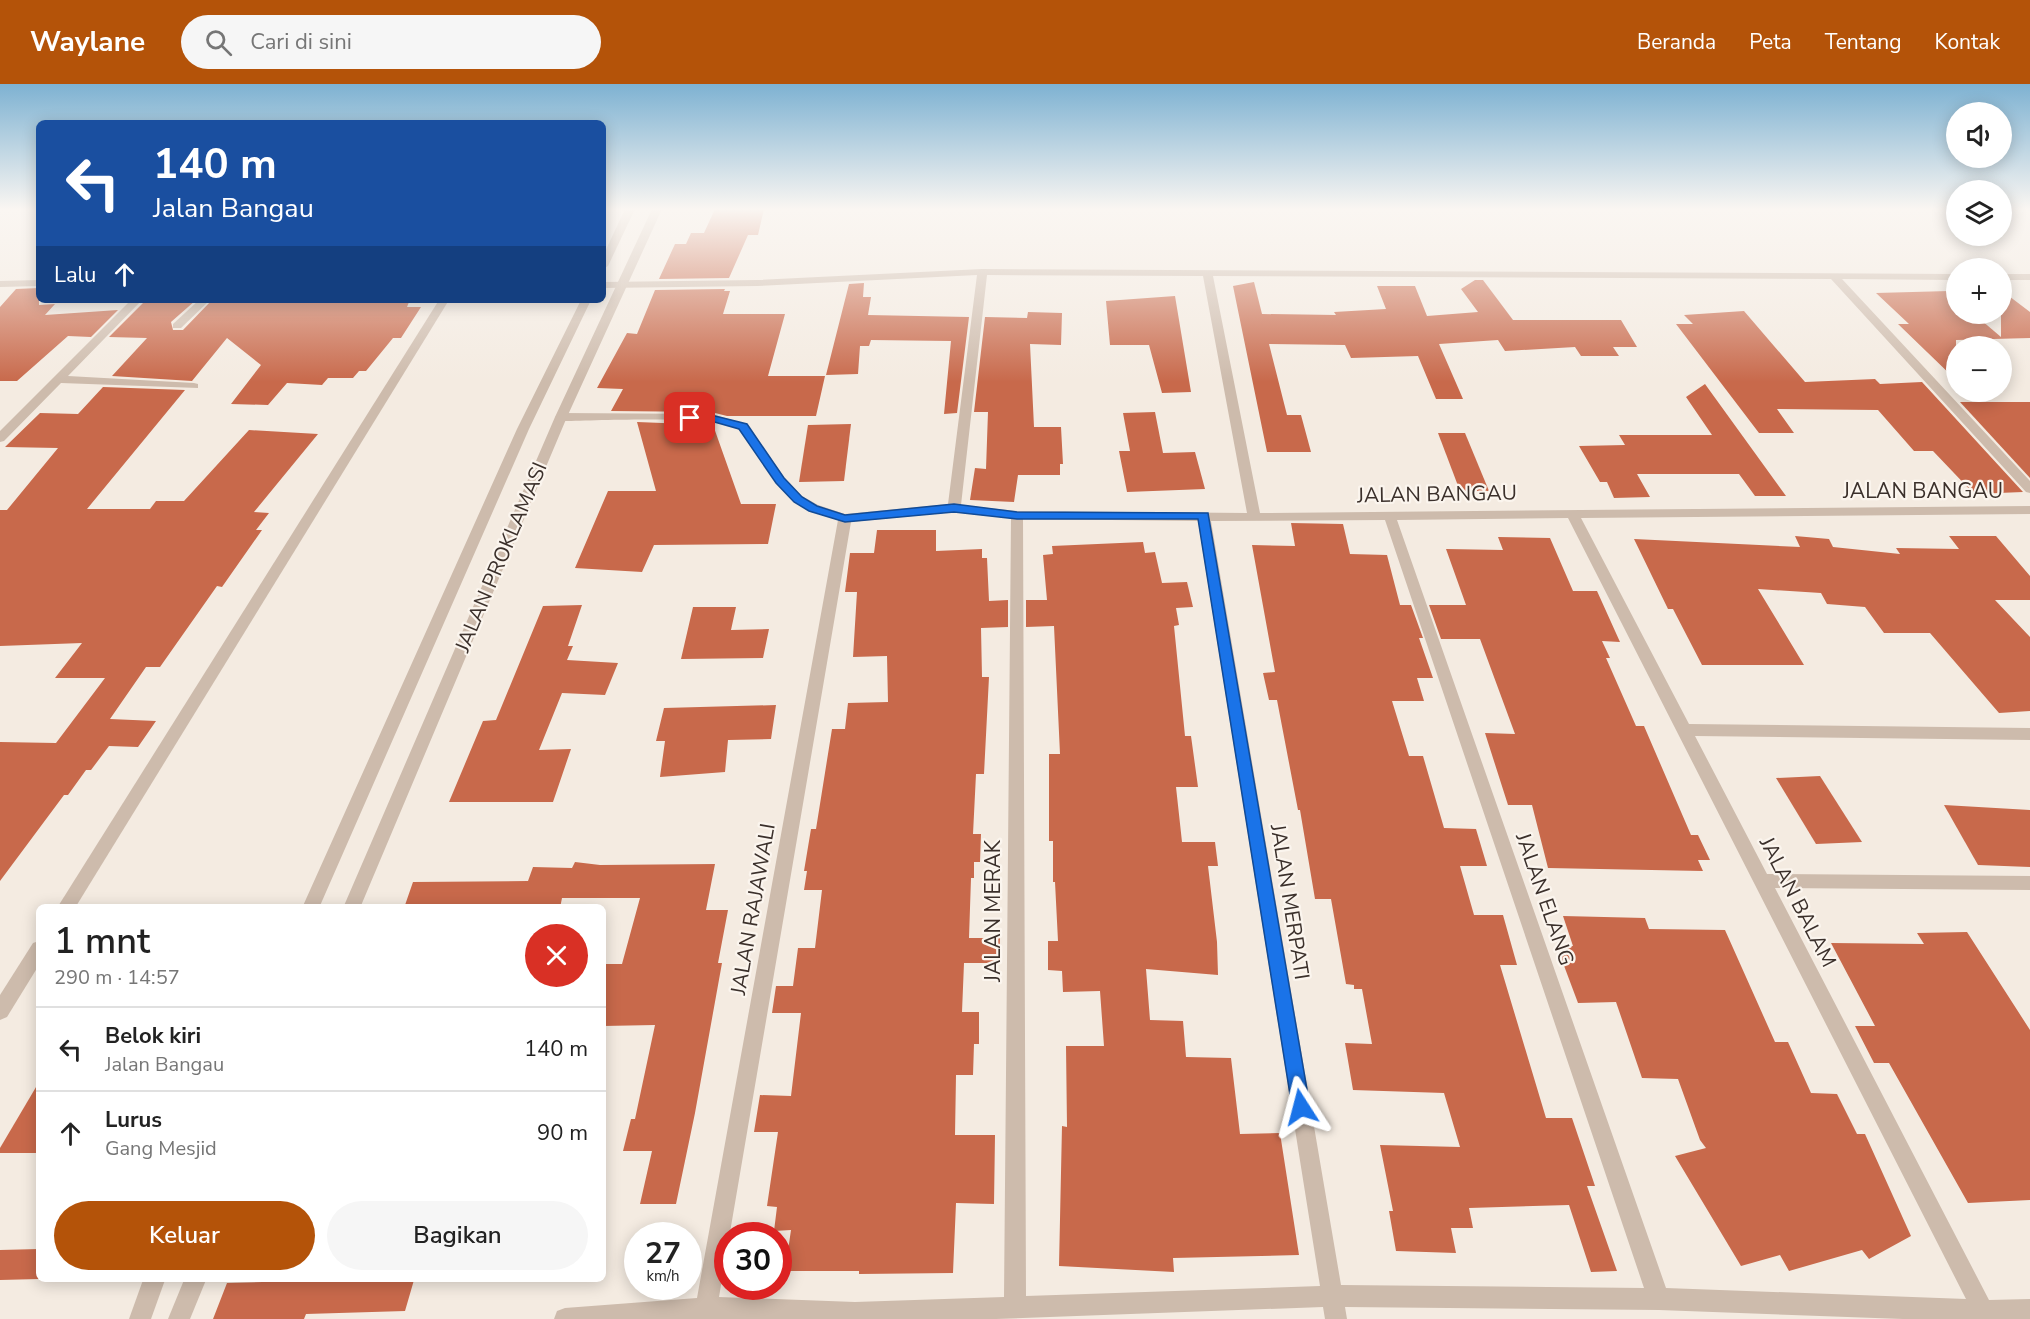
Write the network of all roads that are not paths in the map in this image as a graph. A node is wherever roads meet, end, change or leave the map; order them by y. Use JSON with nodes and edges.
{"nodes":[{"id":1,"x":631,"y":267,"type":"edge"},
{"id":2,"x":982,"y":272,"type":"junction"},
{"id":3,"x":1207,"y":273,"type":"junction"},
{"id":4,"x":1834,"y":277,"type":"junction"},
{"id":5,"x":1946,"y":277,"type":"edge"},
{"id":6,"x":2012,"y":277,"type":"edge"},
{"id":7,"x":2030,"y":277,"type":"edge"},
{"id":8,"x":36,"y":283,"type":"edge"},
{"id":9,"x":0,"y":284,"type":"edge"},
{"id":10,"x":623,"y":284,"type":"junction"},
{"id":11,"x":606,"y":285,"type":"edge"},
{"id":12,"x":134,"y":303,"type":"edge"},
{"id":13,"x":202,"y":303,"type":"edge"},
{"id":14,"x":442,"y":303,"type":"edge"},
{"id":15,"x":585,"y":303,"type":"edge"},
{"id":16,"x":177,"y":326,"type":"dead end"},
{"id":17,"x":57,"y":379,"type":"junction"},
{"id":18,"x":194,"y":386,"type":"dead end"},
{"id":19,"x":561,"y":417,"type":"junction"},
{"id":20,"x":0,"y":438,"type":"edge"},
{"id":21,"x":2030,"y":489,"type":"edge"},
{"id":22,"x":954,"y":508,"type":"junction"},
{"id":23,"x":2030,"y":510,"type":"edge"},
{"id":24,"x":1572,"y":513,"type":"junction"},
{"id":25,"x":1389,"y":514,"type":"junction"},
{"id":26,"x":1017,"y":516,"type":"junction"},
{"id":27,"x":1204,"y":516,"type":"junction"},
{"id":28,"x":1254,"y":517,"type":"junction"},
{"id":29,"x":845,"y":518,"type":"junction"},
{"id":30,"x":1684,"y":729,"type":"junction"},
{"id":31,"x":2030,"y":734,"type":"edge"},
{"id":32,"x":1762,"y":881,"type":"junction"},
{"id":33,"x":2030,"y":883,"type":"edge"},
{"id":34,"x":67,"y":904,"type":"edge"},
{"id":35,"x":312,"y":904,"type":"edge"},
{"id":36,"x":353,"y":904,"type":"edge"},
{"id":37,"x":36,"y":954,"type":"edge"},
{"id":38,"x":0,"y":1011,"type":"edge"},
{"id":39,"x":153,"y":1282,"type":"edge"},
{"id":40,"x":194,"y":1282,"type":"edge"},
{"id":41,"x":1332,"y":1296,"type":"junction"},
{"id":42,"x":1659,"y":1299,"type":"junction"},
{"id":43,"x":1015,"y":1306,"type":"junction"},
{"id":44,"x":706,"y":1308,"type":"junction"},
{"id":45,"x":2030,"y":1310,"type":"edge"},
{"id":46,"x":1985,"y":1315,"type":"edge"},
{"id":47,"x":140,"y":1319,"type":"edge"},
{"id":48,"x":179,"y":1319,"type":"edge"},
{"id":49,"x":565,"y":1319,"type":"edge"},
{"id":50,"x":1336,"y":1319,"type":"edge"}],
"edges":[{"from":1,"to":10,"type":"street","name":"JALAN PROKLAMASI"},
{"from":2,"to":3,"type":"street"},
{"from":2,"to":10,"type":"street"},
{"from":2,"to":22,"type":"street"},
{"from":3,"to":4,"type":"street"},
{"from":3,"to":28,"type":"street"},
{"from":4,"to":5,"type":"street"},
{"from":4,"to":21,"type":"street"},
{"from":6,"to":7,"type":"street"},
{"from":8,"to":9,"type":"street"},
{"from":10,"to":11,"type":"street"},
{"from":10,"to":19,"type":"street","name":"JALAN PROKLAMASI"},
{"from":12,"to":17,"type":"street"},
{"from":13,"to":16,"type":"street"},
{"from":14,"to":34,"type":"street"},
{"from":15,"to":35,"type":"street","name":"JALAN PROKLAMASI"},
{"from":17,"to":18,"type":"street"},
{"from":17,"to":20,"type":"street"},
{"from":19,"to":29,"type":"street"},
{"from":19,"to":36,"type":"street","name":"JALAN PROKLAMASI"},
{"from":22,"to":26,"type":"street","name":"JALAN BANGAU"},
{"from":22,"to":29,"type":"street","name":"JALAN BANGAU"},
{"from":23,"to":24,"type":"street","name":"JALAN BANGAU"},
{"from":24,"to":25,"type":"street","name":"JALAN BANGAU"},
{"from":24,"to":30,"type":"street","name":"JALAN BALAM"},
{"from":25,"to":28,"type":"street","name":"JALAN BANGAU"},
{"from":25,"to":42,"type":"street","name":"JALAN ELANG"},
{"from":26,"to":27,"type":"street","name":"JALAN BANGAU"},
{"from":26,"to":43,"type":"street","name":"JALAN MERAK"},
{"from":27,"to":28,"type":"street","name":"JALAN BANGAU"},
{"from":27,"to":41,"type":"street","name":"JALAN MERPATI"},
{"from":29,"to":44,"type":"street","name":"JALAN RAJAWALI"},
{"from":30,"to":31,"type":"street"},
{"from":30,"to":32,"type":"street","name":"JALAN BALAM"},
{"from":32,"to":33,"type":"street"},
{"from":32,"to":46,"type":"street","name":"JALAN BALAM"},
{"from":37,"to":38,"type":"street"},
{"from":39,"to":47,"type":"street"},
{"from":40,"to":48,"type":"street"},
{"from":41,"to":42,"type":"street"},
{"from":41,"to":43,"type":"street"},
{"from":41,"to":50,"type":"street","name":"JALAN MERPATI"},
{"from":42,"to":46,"type":"street"},
{"from":43,"to":44,"type":"street"},
{"from":44,"to":49,"type":"street"},
{"from":45,"to":46,"type":"street"}]}
